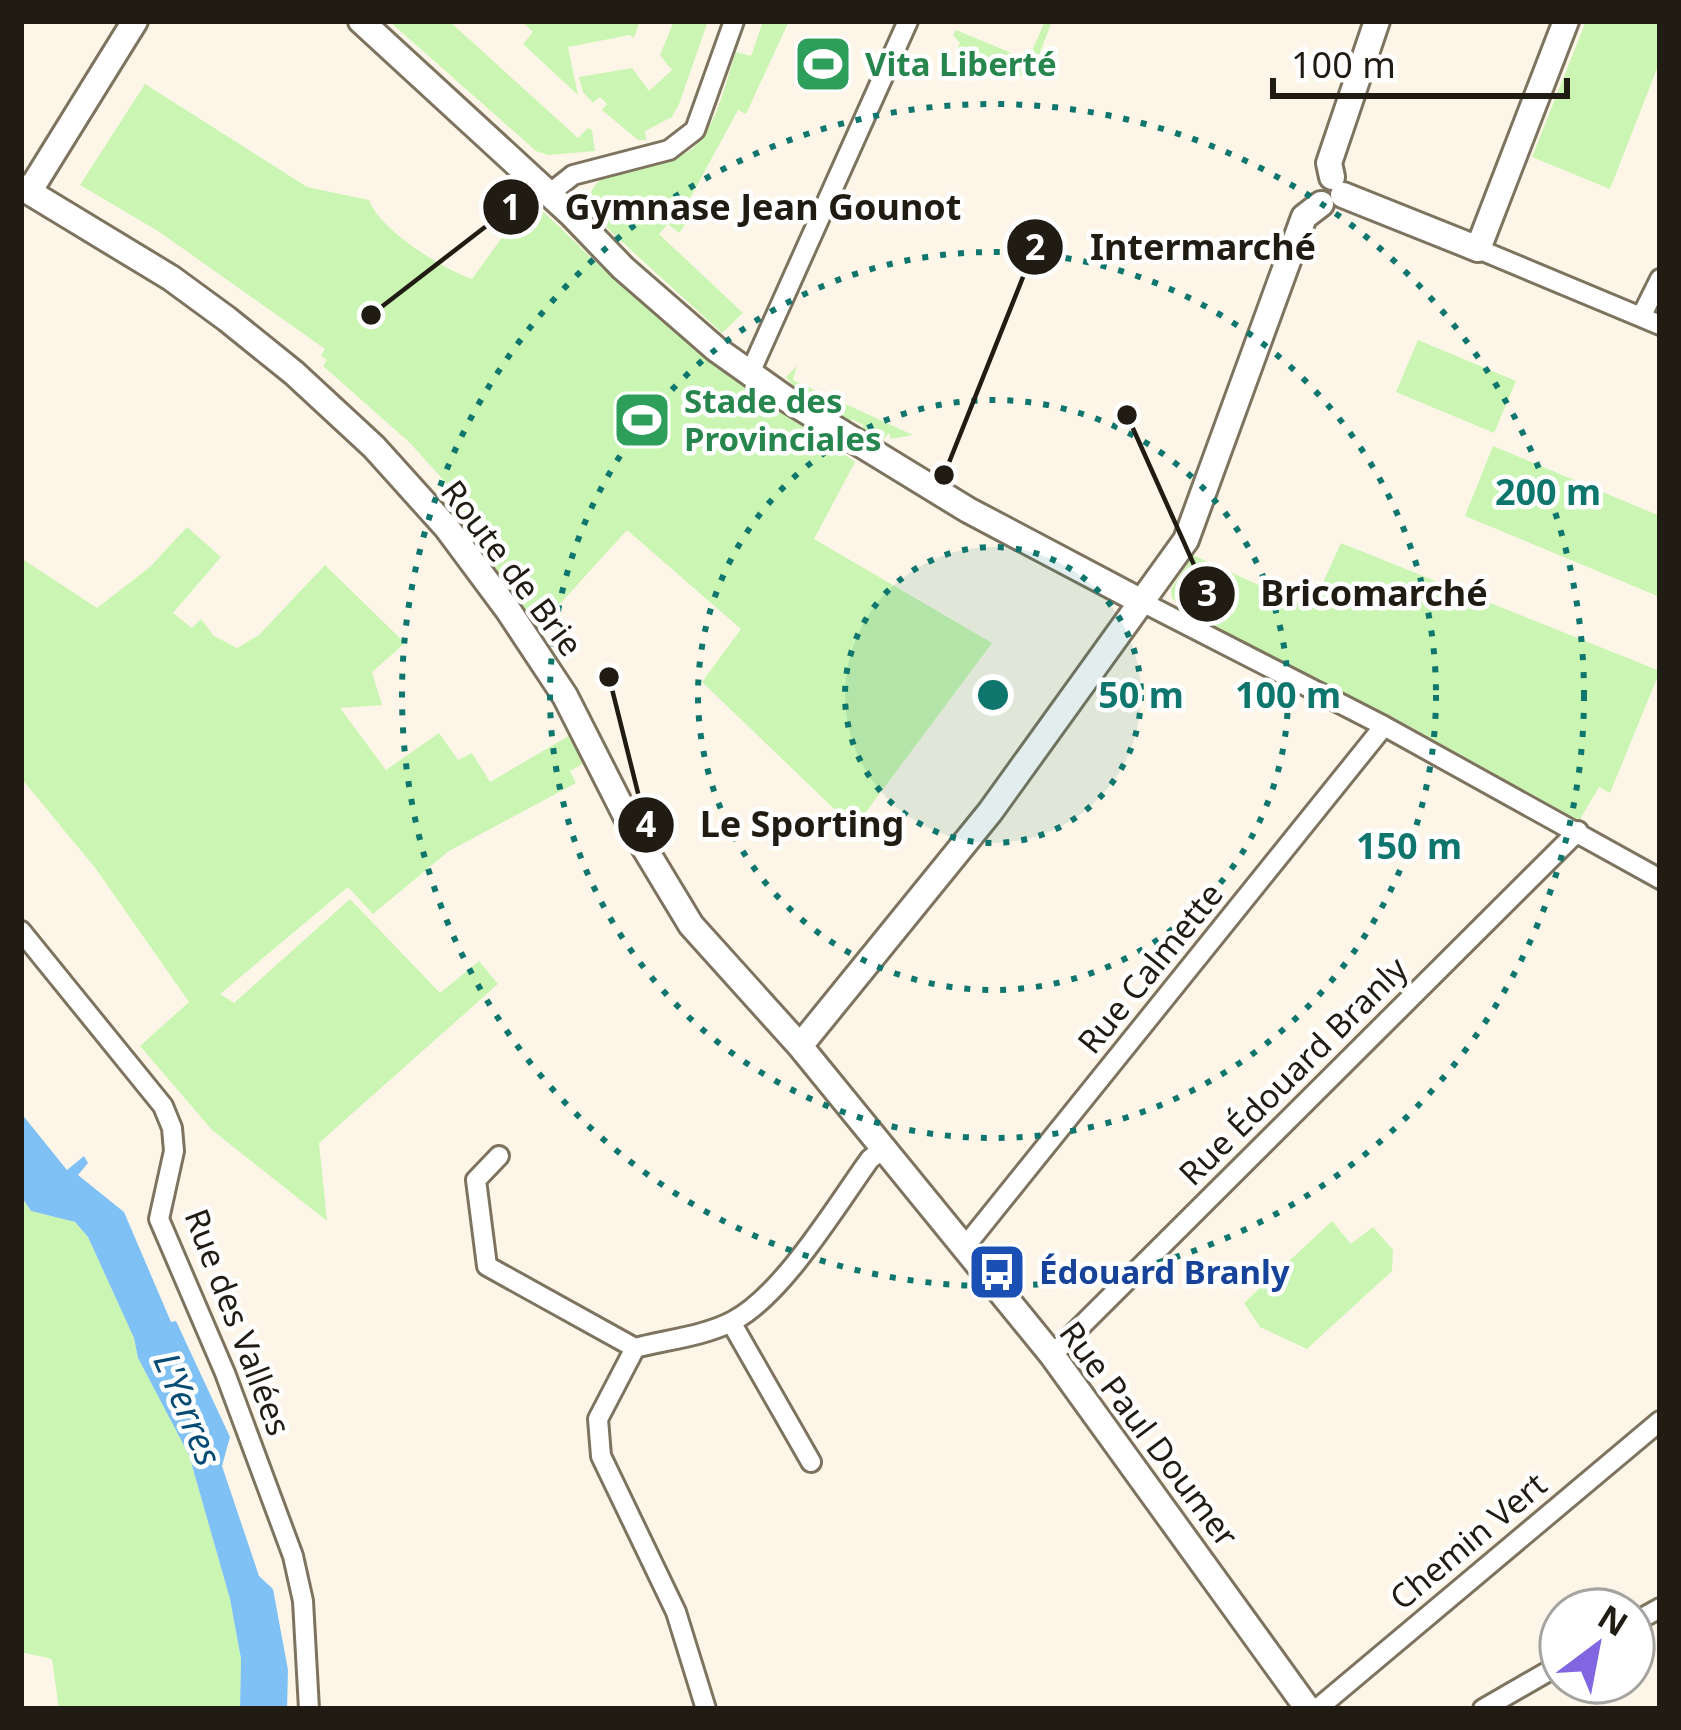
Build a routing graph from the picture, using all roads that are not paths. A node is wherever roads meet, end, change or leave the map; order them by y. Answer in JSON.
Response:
{"nodes":[{"id":1,"x":135,"y":21,"type":"edge"},
{"id":2,"x":361,"y":21,"type":"edge"},
{"id":3,"x":734,"y":21,"type":"edge"},
{"id":4,"x":908,"y":21,"type":"edge"},
{"id":5,"x":1378,"y":21,"type":"edge"},
{"id":6,"x":1566,"y":21,"type":"edge"},
{"id":7,"x":25,"y":189,"type":"edge"},
{"id":8,"x":1332,"y":192,"type":"junction"},
{"id":9,"x":549,"y":194,"type":"junction"},
{"id":10,"x":1478,"y":249,"type":"junction"},
{"id":11,"x":1660,"y":279,"type":"edge"},
{"id":12,"x":1651,"y":321,"type":"edge"},
{"id":13,"x":750,"y":373,"type":"junction"},
{"id":14,"x":1144,"y":603,"type":"junction"},
{"id":15,"x":1384,"y":726,"type":"junction"},
{"id":16,"x":1578,"y":831,"type":"junction"},
{"id":17,"x":1660,"y":879,"type":"edge"},
{"id":18,"x":21,"y":931,"type":"edge"},
{"id":19,"x":800,"y":1046,"type":"junction"},
{"id":20,"x":882,"y":1150,"type":"junction"},
{"id":21,"x":500,"y":1156,"type":"dead end"},
{"id":22,"x":963,"y":1249,"type":"junction"},
{"id":23,"x":731,"y":1322,"type":"junction"},
{"id":24,"x":634,"y":1348,"type":"junction"},
{"id":25,"x":1052,"y":1355,"type":"junction"},
{"id":26,"x":1660,"y":1421,"type":"edge"},
{"id":27,"x":811,"y":1462,"type":"dead end"},
{"id":28,"x":1537,"y":1678,"type":"edge"},
{"id":29,"x":309,"y":1709,"type":"edge"},
{"id":30,"x":706,"y":1709,"type":"edge"},
{"id":31,"x":1313,"y":1709,"type":"edge"},
{"id":32,"x":1483,"y":1709,"type":"edge"}],
"edges":[{"from":1,"to":7,"type":"street"},
{"from":2,"to":9,"type":"street"},
{"from":3,"to":9,"type":"street"},
{"from":4,"to":13,"type":"street"},
{"from":5,"to":8,"type":"street"},
{"from":6,"to":10,"type":"street"},
{"from":7,"to":19,"type":"street","name":"Route de Brie"},
{"from":8,"to":10,"type":"street"},
{"from":8,"to":14,"type":"street"},
{"from":9,"to":13,"type":"street"},
{"from":10,"to":12,"type":"street"},
{"from":11,"to":12,"type":"street"},
{"from":13,"to":14,"type":"street"},
{"from":14,"to":15,"type":"street"},
{"from":14,"to":19,"type":"street"},
{"from":15,"to":16,"type":"street"},
{"from":15,"to":22,"type":"street","name":"Rue Calmette"},
{"from":16,"to":17,"type":"street"},
{"from":16,"to":25,"type":"street","name":"Rue Édouard Branly"},
{"from":18,"to":29,"type":"street","name":"Rue des Vallées"},
{"from":19,"to":20,"type":"street","name":"Route de Brie"},
{"from":20,"to":22,"type":"street","name":"Rue Paul Doumer"},
{"from":20,"to":23,"type":"street"},
{"from":21,"to":24,"type":"street"},
{"from":22,"to":25,"type":"street","name":"Rue Paul Doumer"},
{"from":23,"to":24,"type":"street"},
{"from":23,"to":27,"type":"street"},
{"from":24,"to":30,"type":"street"},
{"from":25,"to":31,"type":"street","name":"Rue Paul Doumer"},
{"from":26,"to":31,"type":"street","name":"Chemin Vert"},
{"from":28,"to":32,"type":"street"}]}
